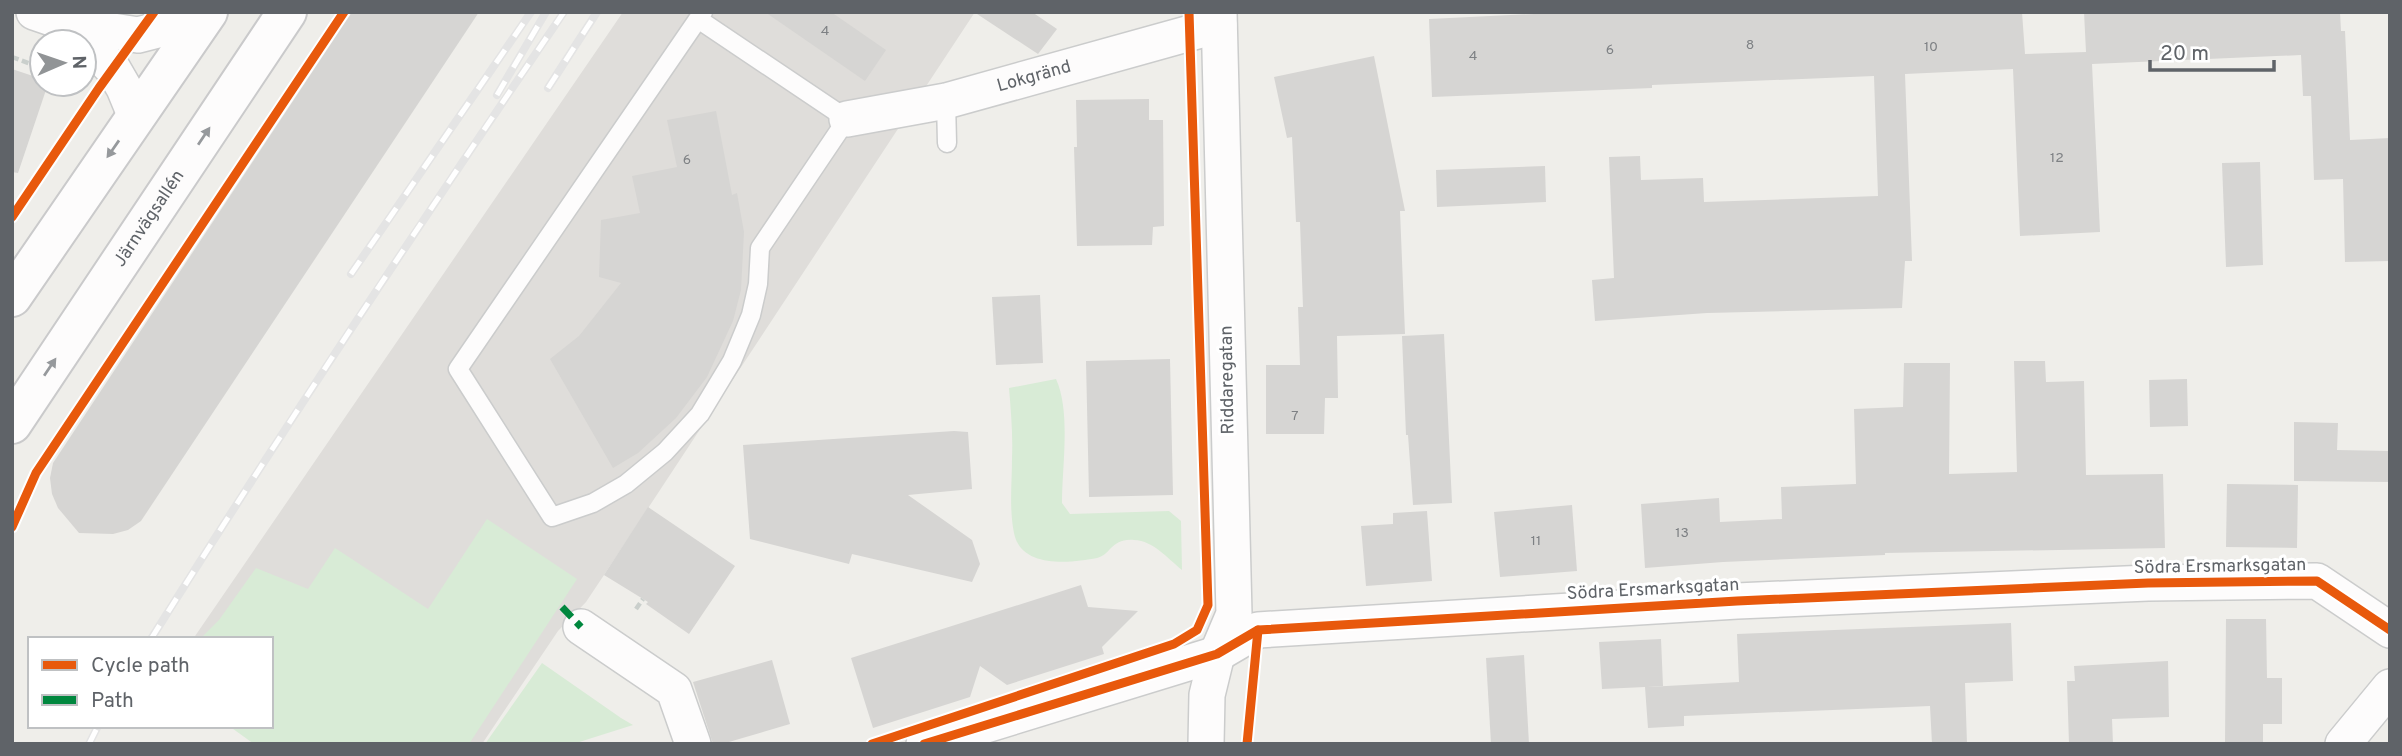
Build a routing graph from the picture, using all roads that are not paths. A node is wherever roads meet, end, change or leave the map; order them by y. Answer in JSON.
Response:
{"nodes":[{"id":1,"x":34,"y":12,"type":"edge"},
{"id":2,"x":286,"y":12,"type":"edge"},
{"id":3,"x":206,"y":15,"type":"edge"},
{"id":4,"x":701,"y":16,"type":"edge"},
{"id":5,"x":1219,"y":19,"type":"edge"},
{"id":6,"x":69,"y":24,"type":"junction"},
{"id":7,"x":946,"y":102,"type":"junction"},
{"id":8,"x":136,"y":117,"type":"junction"},
{"id":9,"x":847,"y":119,"type":"junction"},
{"id":10,"x":947,"y":143,"type":"dead end"},
{"id":11,"x":12,"y":297,"type":"edge"},
{"id":12,"x":12,"y":424,"type":"edge"},
{"id":13,"x":581,"y":627,"type":"dead end"},
{"id":14,"x":2390,"y":630,"type":"edge"},
{"id":15,"x":1217,"y":654,"type":"junction"},
{"id":16,"x":2390,"y":687,"type":"edge"},
{"id":17,"x":693,"y":744,"type":"edge"},
{"id":18,"x":924,"y":744,"type":"edge"},
{"id":19,"x":1206,"y":744,"type":"edge"},
{"id":20,"x":2343,"y":744,"type":"edge"}],
"edges":[{"from":1,"to":6,"type":"street"},
{"from":12,"to":2,"type":"main road","name":"Järnvägsallén","one_way":true},
{"from":3,"to":6,"type":"street"},
{"from":3,"to":8,"type":"main road"},
{"from":4,"to":9,"type":"lane"},
{"from":4,"to":9,"type":"lane"},
{"from":5,"to":7,"type":"street","name":"Lokgränd"},
{"from":5,"to":15,"type":"street","name":"Riddaregatan"},
{"from":6,"to":8,"type":"street"},
{"from":7,"to":9,"type":"street","name":"Lokgränd"},
{"from":7,"to":10,"type":"lane"},
{"from":8,"to":11,"type":"main road","one_way":true},
{"from":13,"to":17,"type":"street"},
{"from":14,"to":15,"type":"street","name":"Södra Ersmarksgatan"},
{"from":15,"to":18,"type":"street","name":"Södra Ersmarksgatan"},
{"from":15,"to":19,"type":"street","name":"Riddaregatan"},
{"from":16,"to":20,"type":"street"}]}
